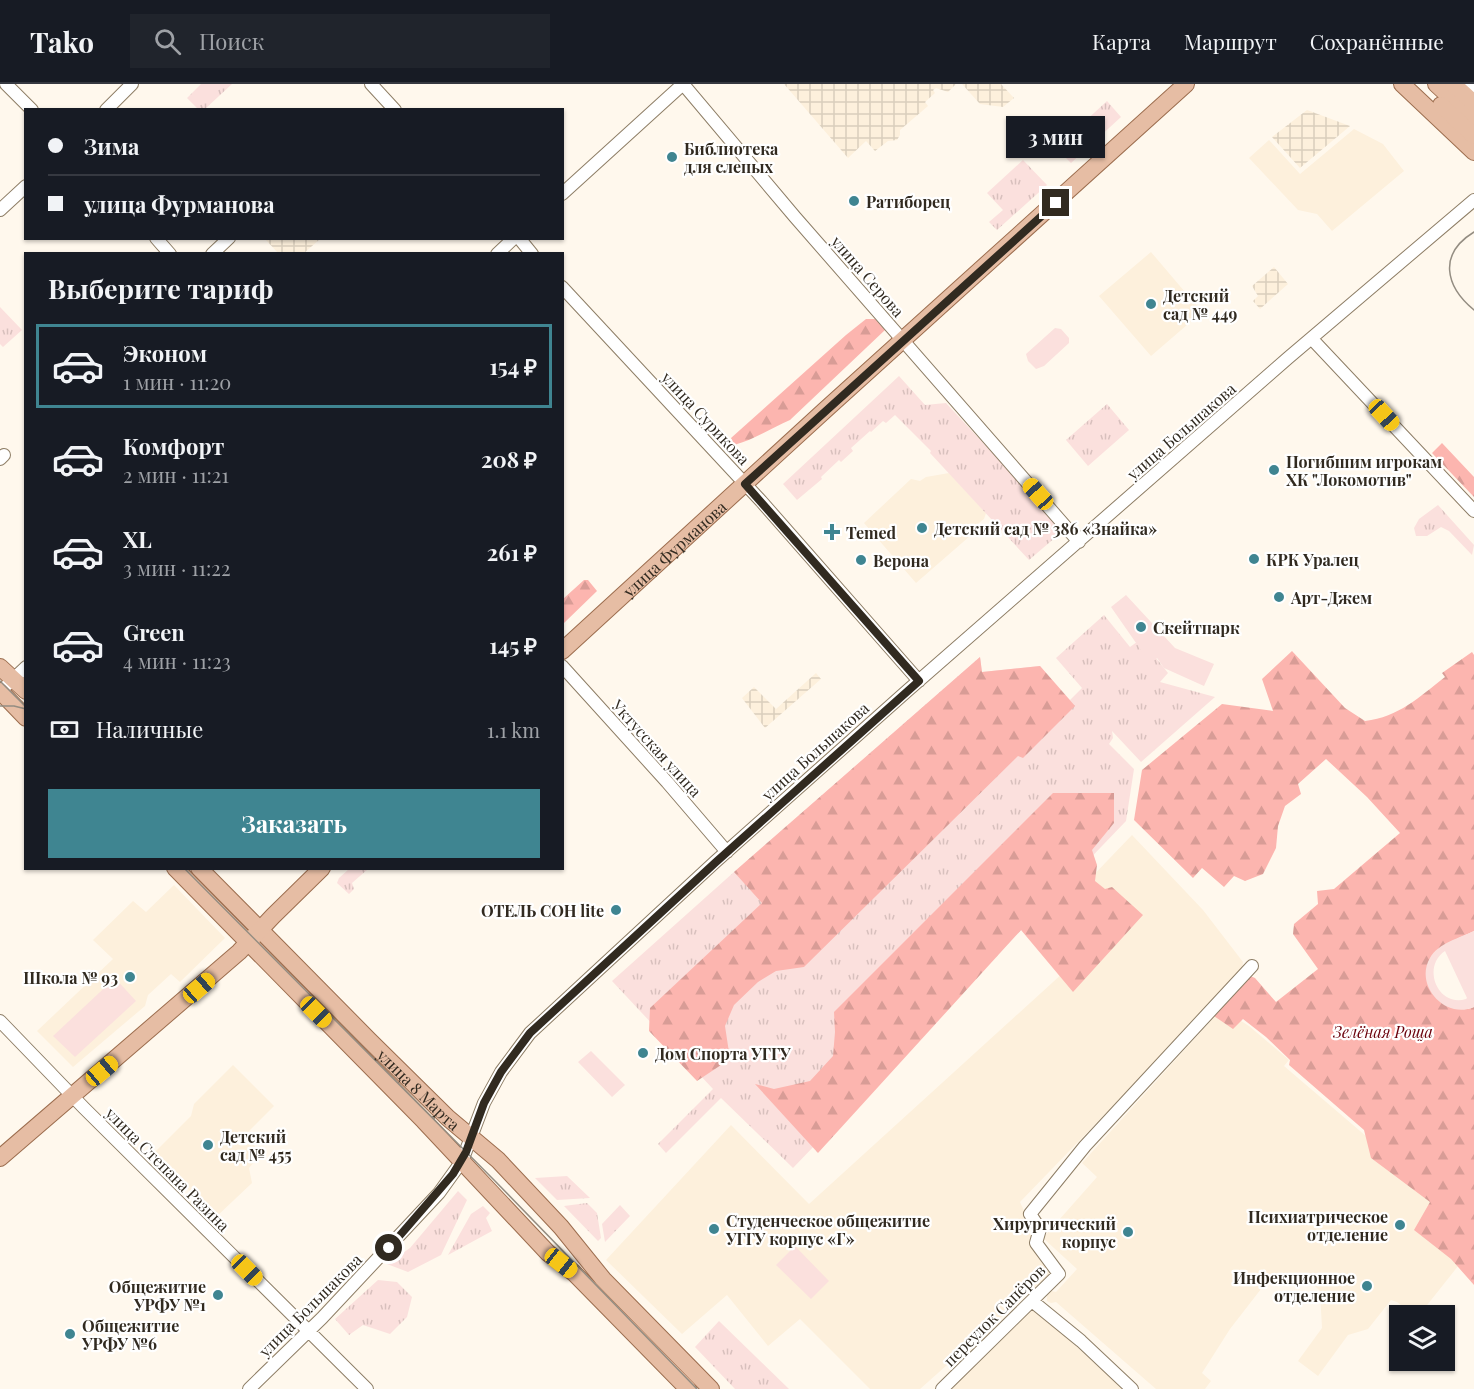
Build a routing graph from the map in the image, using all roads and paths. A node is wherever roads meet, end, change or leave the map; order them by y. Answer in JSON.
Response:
{"nodes":[{"id":1,"x":6,"y":84,"type":"edge"},
{"id":2,"x":132,"y":84,"type":"edge"},
{"id":3,"x":371,"y":84,"type":"edge"},
{"id":4,"x":683,"y":84,"type":"edge"},
{"id":5,"x":1402,"y":84,"type":"edge"},
{"id":6,"x":1418,"y":84,"type":"edge"},
{"id":7,"x":1436,"y":84,"type":"edge"},
{"id":8,"x":1453,"y":84,"type":"edge"},
{"id":9,"x":1471,"y":84,"type":"edge"},
{"id":10,"x":1182,"y":85,"type":"edge"},
{"id":11,"x":1474,"y":102,"type":"edge"},
{"id":12,"x":30,"y":108,"type":"edge"},
{"id":13,"x":108,"y":108,"type":"edge"},
{"id":14,"x":393,"y":108,"type":"edge"},
{"id":15,"x":1474,"y":119,"type":"edge"},
{"id":16,"x":1474,"y":136,"type":"edge"},
{"id":17,"x":1474,"y":152,"type":"edge"},
{"id":18,"x":24,"y":188,"type":"edge"},
{"id":19,"x":564,"y":192,"type":"edge"},
{"id":20,"x":1474,"y":200,"type":"edge"},
{"id":21,"x":0,"y":210,"type":"edge"},
{"id":22,"x":158,"y":240,"type":"edge"},
{"id":23,"x":227,"y":240,"type":"edge"},
{"id":24,"x":512,"y":240,"type":"edge"},
{"id":25,"x":521,"y":240,"type":"edge"},
{"id":26,"x":168,"y":252,"type":"edge"},
{"id":27,"x":214,"y":252,"type":"edge"},
{"id":28,"x":499,"y":252,"type":"edge"},
{"id":29,"x":530,"y":252,"type":"edge"},
{"id":30,"x":564,"y":289,"type":"edge"},
{"id":31,"x":1312,"y":339,"type":"junction"},
{"id":32,"x":903,"y":341,"type":"junction"},
{"id":33,"x":745,"y":484,"type":"junction"},
{"id":34,"x":1474,"y":511,"type":"edge"},
{"id":35,"x":1079,"y":542,"type":"junction"},
{"id":36,"x":564,"y":649,"type":"edge"},
{"id":37,"x":0,"y":667,"type":"edge"},
{"id":38,"x":564,"y":668,"type":"edge"},
{"id":39,"x":24,"y":669,"type":"edge"},
{"id":40,"x":13,"y":679,"type":"junction"},
{"id":41,"x":919,"y":681,"type":"junction"},
{"id":42,"x":24,"y":689,"type":"edge"},
{"id":43,"x":0,"y":691,"type":"edge"},
{"id":44,"x":24,"y":716,"type":"edge"},
{"id":45,"x":727,"y":852,"type":"junction"},
{"id":46,"x":178,"y":870,"type":"edge"},
{"id":47,"x":201,"y":870,"type":"edge"},
{"id":48,"x":320,"y":870,"type":"edge"},
{"id":49,"x":259,"y":930,"type":"junction"},
{"id":50,"x":248,"y":943,"type":"junction"},
{"id":51,"x":1252,"y":966,"type":"dead end"},
{"id":52,"x":0,"y":1021,"type":"edge"},
{"id":53,"x":73,"y":1096,"type":"junction"},
{"id":54,"x":472,"y":1138,"type":"junction"},
{"id":55,"x":0,"y":1158,"type":"edge"},
{"id":56,"x":462,"y":1161,"type":"junction"},
{"id":57,"x":1032,"y":1300,"type":"junction"},
{"id":58,"x":308,"y":1332,"type":"junction"},
{"id":59,"x":249,"y":1389,"type":"edge"},
{"id":60,"x":366,"y":1389,"type":"edge"},
{"id":61,"x":688,"y":1389,"type":"edge"},
{"id":62,"x":711,"y":1389,"type":"edge"},
{"id":63,"x":942,"y":1389,"type":"edge"},
{"id":64,"x":1132,"y":1389,"type":"edge"}],
"edges":[{"from":1,"to":12,"type":"street"},
{"from":2,"to":13,"type":"street"},
{"from":3,"to":14,"type":"street"},
{"from":4,"to":19,"type":"street"},
{"from":4,"to":32,"type":"street","name":"улица Серова"},
{"from":5,"to":17,"type":"main road"},
{"from":6,"to":16,"type":"main road"},
{"from":7,"to":15,"type":"main road"},
{"from":8,"to":11,"type":"main road"},
{"from":9,"to":11,"type":"street"},
{"from":10,"to":32,"type":"main road","name":"улица Фурманова"},
{"from":18,"to":21,"type":"street"},
{"from":20,"to":31,"type":"street","name":"улица Большакова"},
{"from":22,"to":26,"type":"street"},
{"from":23,"to":27,"type":"street"},
{"from":24,"to":28,"type":"street"},
{"from":25,"to":29,"type":"street"},
{"from":30,"to":33,"type":"street","name":"улица Сурикова"},
{"from":31,"to":34,"type":"street"},
{"from":31,"to":35,"type":"street","name":"улица Большакова"},
{"from":32,"to":33,"type":"main road","name":"улица Фурманова"},
{"from":32,"to":35,"type":"street","name":"улица Серова"},
{"from":33,"to":36,"type":"main road","name":"улица Фурманова"},
{"from":33,"to":41,"type":"street","name":"улица Сурикова"},
{"from":35,"to":41,"type":"street","name":"улица Большакова"},
{"from":37,"to":40,"type":"main road"},
{"from":38,"to":45,"type":"street","name":"Уктусская улица"},
{"from":39,"to":40,"type":"street"},
{"from":40,"to":42,"type":"main road"},
{"from":40,"to":43,"type":"street"},
{"from":41,"to":45,"type":"street","name":"улица Большакова"},
{"from":43,"to":44,"type":"main road"},
{"from":45,"to":54,"type":"street","name":"улица Большакова"},
{"from":46,"to":50,"type":"main road","name":"улица 8 Марта"},
{"from":47,"to":49,"type":"main road","name":"улица 8 Марта"},
{"from":48,"to":49,"type":"main road"},
{"from":49,"to":50,"type":"main road"},
{"from":49,"to":54,"type":"main road","name":"улица 8 Марта"},
{"from":50,"to":53,"type":"main road"},
{"from":50,"to":56,"type":"main road","name":"улица 8 Марта"},
{"from":51,"to":57,"type":"street","name":"переулок Сапёров"},
{"from":52,"to":53,"type":"street","name":"улица Степана Разина"},
{"from":53,"to":55,"type":"main road"},
{"from":53,"to":58,"type":"street","name":"улица Степана Разина"},
{"from":54,"to":56,"type":"street","name":"улица Большакова"},
{"from":54,"to":62,"type":"main road","name":"улица 8 Марта"},
{"from":56,"to":58,"type":"street","name":"улица Большакова"},
{"from":56,"to":61,"type":"main road","name":"улица 8 Марта"},
{"from":57,"to":63,"type":"street","name":"переулок Сапёров"},
{"from":57,"to":64,"type":"street"},
{"from":58,"to":59,"type":"street","name":"улица Большакова"},
{"from":58,"to":60,"type":"street","name":"улица Степана Разина"}]}
